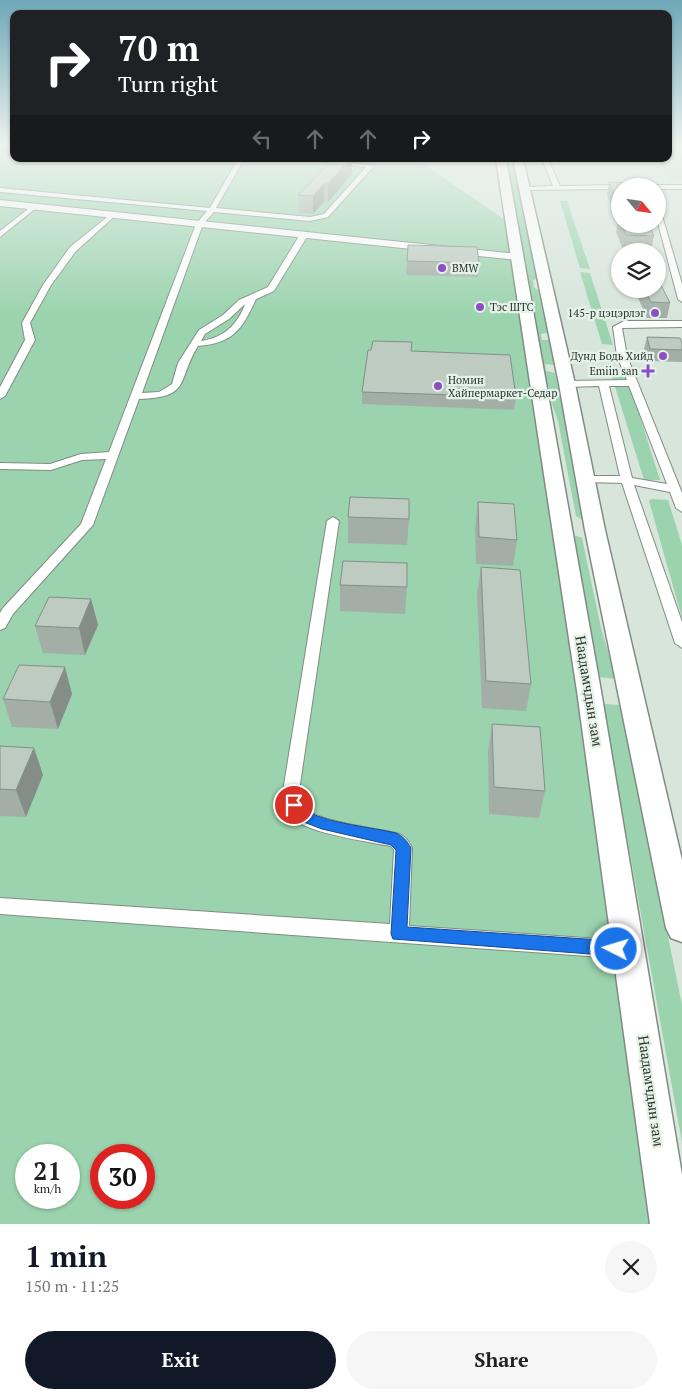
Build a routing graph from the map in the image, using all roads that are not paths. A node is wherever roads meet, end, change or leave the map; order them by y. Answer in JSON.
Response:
{"nodes":[{"id":1,"x":12,"y":203,"type":"edge"},
{"id":2,"x":20,"y":203,"type":"edge"},
{"id":3,"x":132,"y":203,"type":"edge"},
{"id":4,"x":216,"y":203,"type":"edge"},
{"id":5,"x":338,"y":203,"type":"edge"},
{"id":6,"x":508,"y":203,"type":"edge"},
{"id":7,"x":527,"y":203,"type":"edge"},
{"id":8,"x":34,"y":207,"type":"junction"},
{"id":9,"x":211,"y":211,"type":"junction"},
{"id":10,"x":112,"y":215,"type":"junction"},
{"id":11,"x":202,"y":222,"type":"junction"},
{"id":12,"x":664,"y":233,"type":"edge"},
{"id":13,"x":0,"y":235,"type":"edge"},
{"id":14,"x":304,"y":235,"type":"junction"},
{"id":15,"x":517,"y":255,"type":"junction"},
{"id":16,"x":522,"y":284,"type":"junction"},
{"id":17,"x":544,"y":284,"type":"junction"},
{"id":18,"x":253,"y":296,"type":"junction"},
{"id":19,"x":682,"y":299,"type":"edge"},
{"id":20,"x":682,"y":324,"type":"edge"},
{"id":21,"x":530,"y":335,"type":"junction"},
{"id":22,"x":556,"y":335,"type":"junction"},
{"id":23,"x":194,"y":344,"type":"junction"},
{"id":24,"x":535,"y":370,"type":"junction"},
{"id":25,"x":565,"y":377,"type":"junction"},
{"id":26,"x":604,"y":384,"type":"junction"},
{"id":27,"x":632,"y":384,"type":"junction"},
{"id":28,"x":0,"y":396,"type":"edge"},
{"id":29,"x":134,"y":396,"type":"junction"},
{"id":30,"x":112,"y":455,"type":"junction"},
{"id":31,"x":0,"y":466,"type":"edge"},
{"id":32,"x":586,"y":479,"type":"junction"},
{"id":33,"x":627,"y":480,"type":"junction"},
{"id":34,"x":673,"y":489,"type":"junction"},
{"id":35,"x":682,"y":508,"type":"edge"},
{"id":36,"x":333,"y":521,"type":"dead end"},
{"id":37,"x":563,"y":529,"type":"junction"},
{"id":38,"x":595,"y":530,"type":"junction"},
{"id":39,"x":4,"y":611,"type":"edge"},
{"id":40,"x":0,"y":626,"type":"edge"},
{"id":41,"x":682,"y":642,"type":"edge"},
{"id":42,"x":0,"y":906,"type":"edge"},
{"id":43,"x":682,"y":928,"type":"edge"},
{"id":44,"x":398,"y":934,"type":"junction"},
{"id":45,"x":630,"y":950,"type":"junction"},
{"id":46,"x":670,"y":1224,"type":"edge"}],
"edges":[{"from":1,"to":8,"type":"main road"},
{"from":2,"to":11,"type":"main road"},
{"from":3,"to":9,"type":"street"},
{"from":4,"to":9,"type":"street"},
{"from":5,"to":9,"type":"street"},
{"from":6,"to":15,"type":"highway","name":"Наадамчдын зам"},
{"from":7,"to":17,"type":"highway"},
{"from":8,"to":10,"type":"main road"},
{"from":8,"to":13,"type":"street"},
{"from":9,"to":11,"type":"street"},
{"from":10,"to":11,"type":"main road"},
{"from":10,"to":28,"type":"street"},
{"from":11,"to":14,"type":"main road"},
{"from":11,"to":15,"type":"main road"},
{"from":11,"to":29,"type":"street"},
{"from":12,"to":19,"type":"street"},
{"from":14,"to":15,"type":"main road"},
{"from":14,"to":18,"type":"street"},
{"from":15,"to":16,"type":"highway","name":"Наадамчдын зам"},
{"from":16,"to":17,"type":"highway"},
{"from":16,"to":21,"type":"highway","name":"Наадамчдын зам"},
{"from":17,"to":22,"type":"highway"},
{"from":18,"to":23,"type":"street"},
{"from":18,"to":23,"type":"street"},
{"from":20,"to":27,"type":"street"},
{"from":21,"to":22,"type":"highway"},
{"from":21,"to":24,"type":"highway","name":"Наадамчдын зам"},
{"from":22,"to":25,"type":"highway"},
{"from":23,"to":29,"type":"street"},
{"from":24,"to":25,"type":"highway"},
{"from":24,"to":37,"type":"highway","name":"Наадамчдын зам"},
{"from":25,"to":26,"type":"street"},
{"from":25,"to":32,"type":"highway"},
{"from":26,"to":27,"type":"street"},
{"from":26,"to":33,"type":"street"},
{"from":27,"to":34,"type":"street"},
{"from":29,"to":30,"type":"street"},
{"from":30,"to":31,"type":"street"},
{"from":30,"to":39,"type":"street"},
{"from":32,"to":33,"type":"street"},
{"from":32,"to":38,"type":"highway"},
{"from":33,"to":34,"type":"street"},
{"from":33,"to":41,"type":"street"},
{"from":34,"to":35,"type":"street"},
{"from":36,"to":44,"type":"street"},
{"from":37,"to":38,"type":"highway"},
{"from":37,"to":45,"type":"highway","name":"Наадамчдын зам"},
{"from":38,"to":43,"type":"highway"},
{"from":39,"to":40,"type":"street"},
{"from":42,"to":44,"type":"street"},
{"from":44,"to":45,"type":"street"},
{"from":45,"to":46,"type":"highway","name":"Наадамчдын зам"}]}
